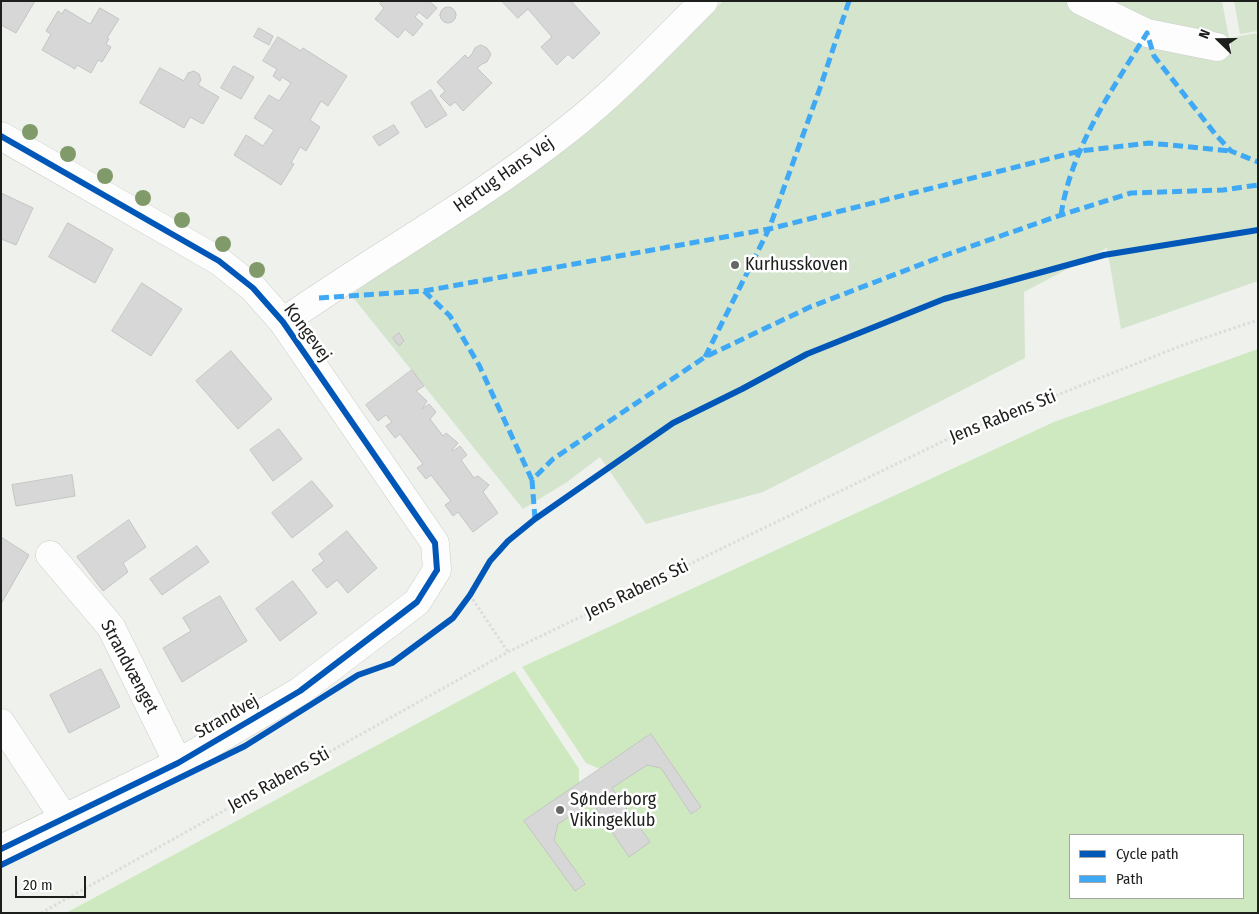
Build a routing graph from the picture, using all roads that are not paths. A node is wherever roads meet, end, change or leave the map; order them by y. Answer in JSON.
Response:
{"nodes":[{"id":1,"x":704,"y":1,"type":"edge"},
{"id":2,"x":1081,"y":1,"type":"edge"},
{"id":3,"x":1217,"y":47,"type":"dead end"},
{"id":4,"x":1,"y":136,"type":"edge"},
{"id":5,"x":283,"y":322,"type":"junction"},
{"id":6,"x":50,"y":555,"type":"dead end"},
{"id":7,"x":437,"y":570,"type":"joint"},
{"id":8,"x":1,"y":723,"type":"edge"},
{"id":9,"x":178,"y":763,"type":"junction"},
{"id":10,"x":64,"y":818,"type":"junction"},
{"id":11,"x":1,"y":849,"type":"edge"}],
"edges":[{"from":1,"to":5,"type":"street","name":"Hertug Hans Vej"},
{"from":2,"to":3,"type":"street"},
{"from":4,"to":5,"type":"street","name":"Kongevej"},
{"from":5,"to":7,"type":"street","name":"Kongevej"},
{"from":6,"to":9,"type":"street","name":"Strandvænget"},
{"from":7,"to":9,"type":"street","name":"Strandvej"},
{"from":8,"to":10,"type":"street"},
{"from":9,"to":10,"type":"street","name":"Strandvej"},
{"from":10,"to":11,"type":"street","name":"Strandvej"}]}
